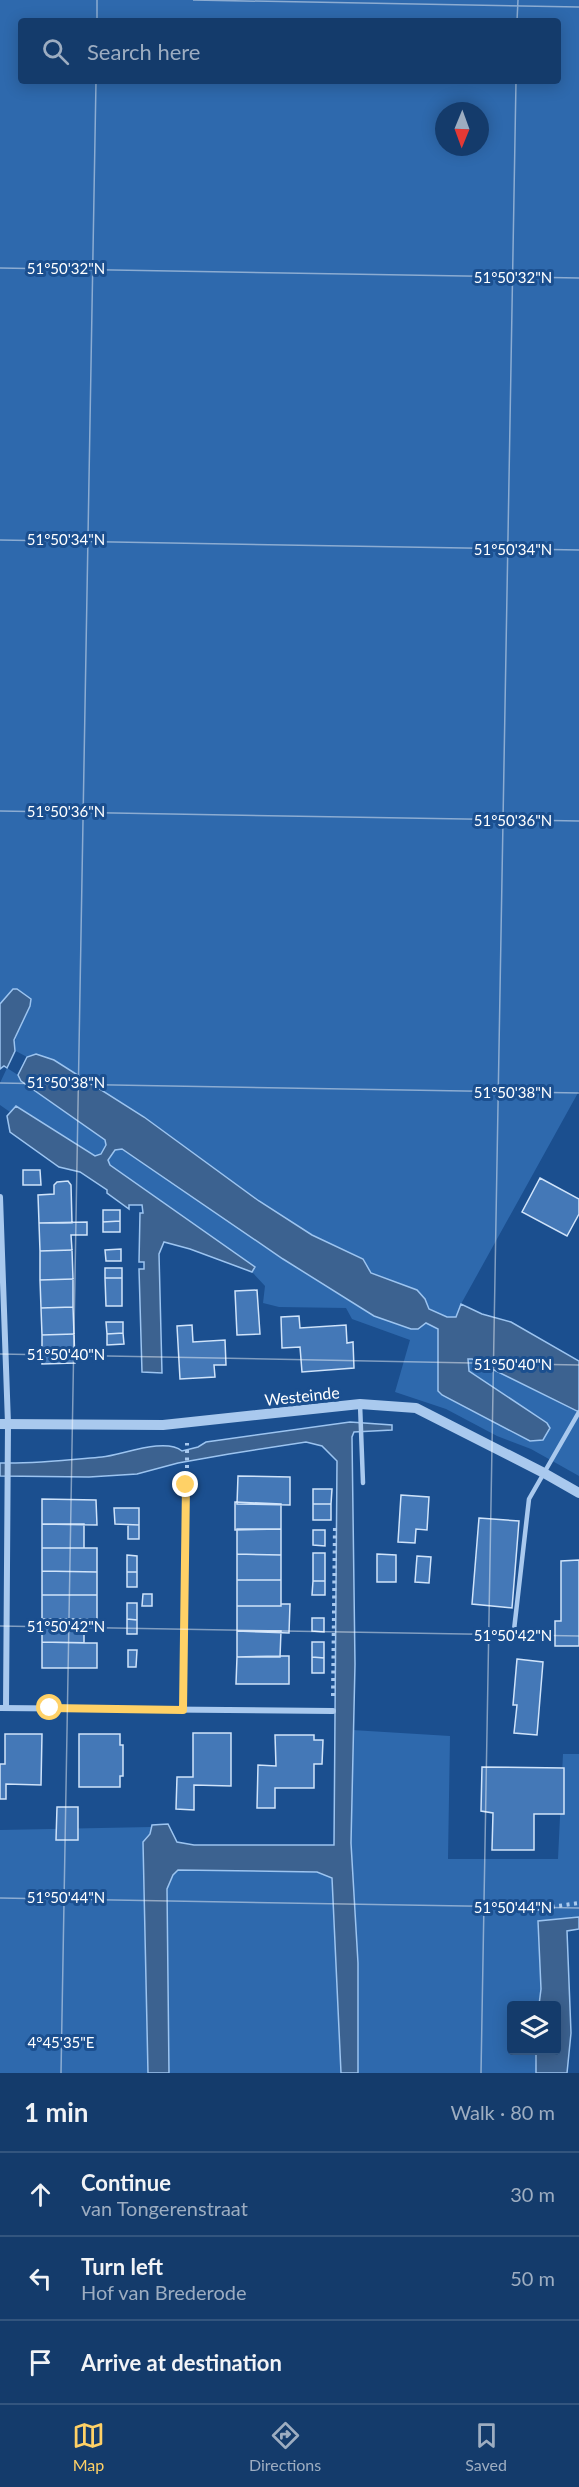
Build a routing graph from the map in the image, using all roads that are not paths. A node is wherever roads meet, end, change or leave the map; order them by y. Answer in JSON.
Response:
{"nodes":[{"id":1,"x":0,"y":1197,"type":"edge"},
{"id":2,"x":360,"y":1404,"type":"junction"},
{"id":3,"x":578,"y":1414,"type":"edge"},
{"id":4,"x":4,"y":1424,"type":"edge"},
{"id":5,"x":544,"y":1473,"type":"junction"},
{"id":6,"x":363,"y":1483,"type":"dead end"},
{"id":7,"x":186,"y":1485,"type":"dead end"},
{"id":8,"x":579,"y":1493,"type":"edge"},
{"id":9,"x":514,"y":1630,"type":"dead end"},
{"id":10,"x":3,"y":1708,"type":"edge"},
{"id":11,"x":183,"y":1710,"type":"junction"},
{"id":12,"x":333,"y":1711,"type":"road end"}],
"edges":[{"from":1,"to":4,"type":"street"},
{"from":2,"to":4,"type":"street","name":"Westeinde"},
{"from":2,"to":5,"type":"street","name":"Westeinde"},
{"from":2,"to":6,"type":"lane"},
{"from":3,"to":5,"type":"lane"},
{"from":4,"to":10,"type":"street"},
{"from":5,"to":8,"type":"street","name":"Westeinde"},
{"from":5,"to":9,"type":"lane"},
{"from":7,"to":11,"type":"street"},
{"from":10,"to":11,"type":"street"},
{"from":11,"to":12,"type":"street"}]}
